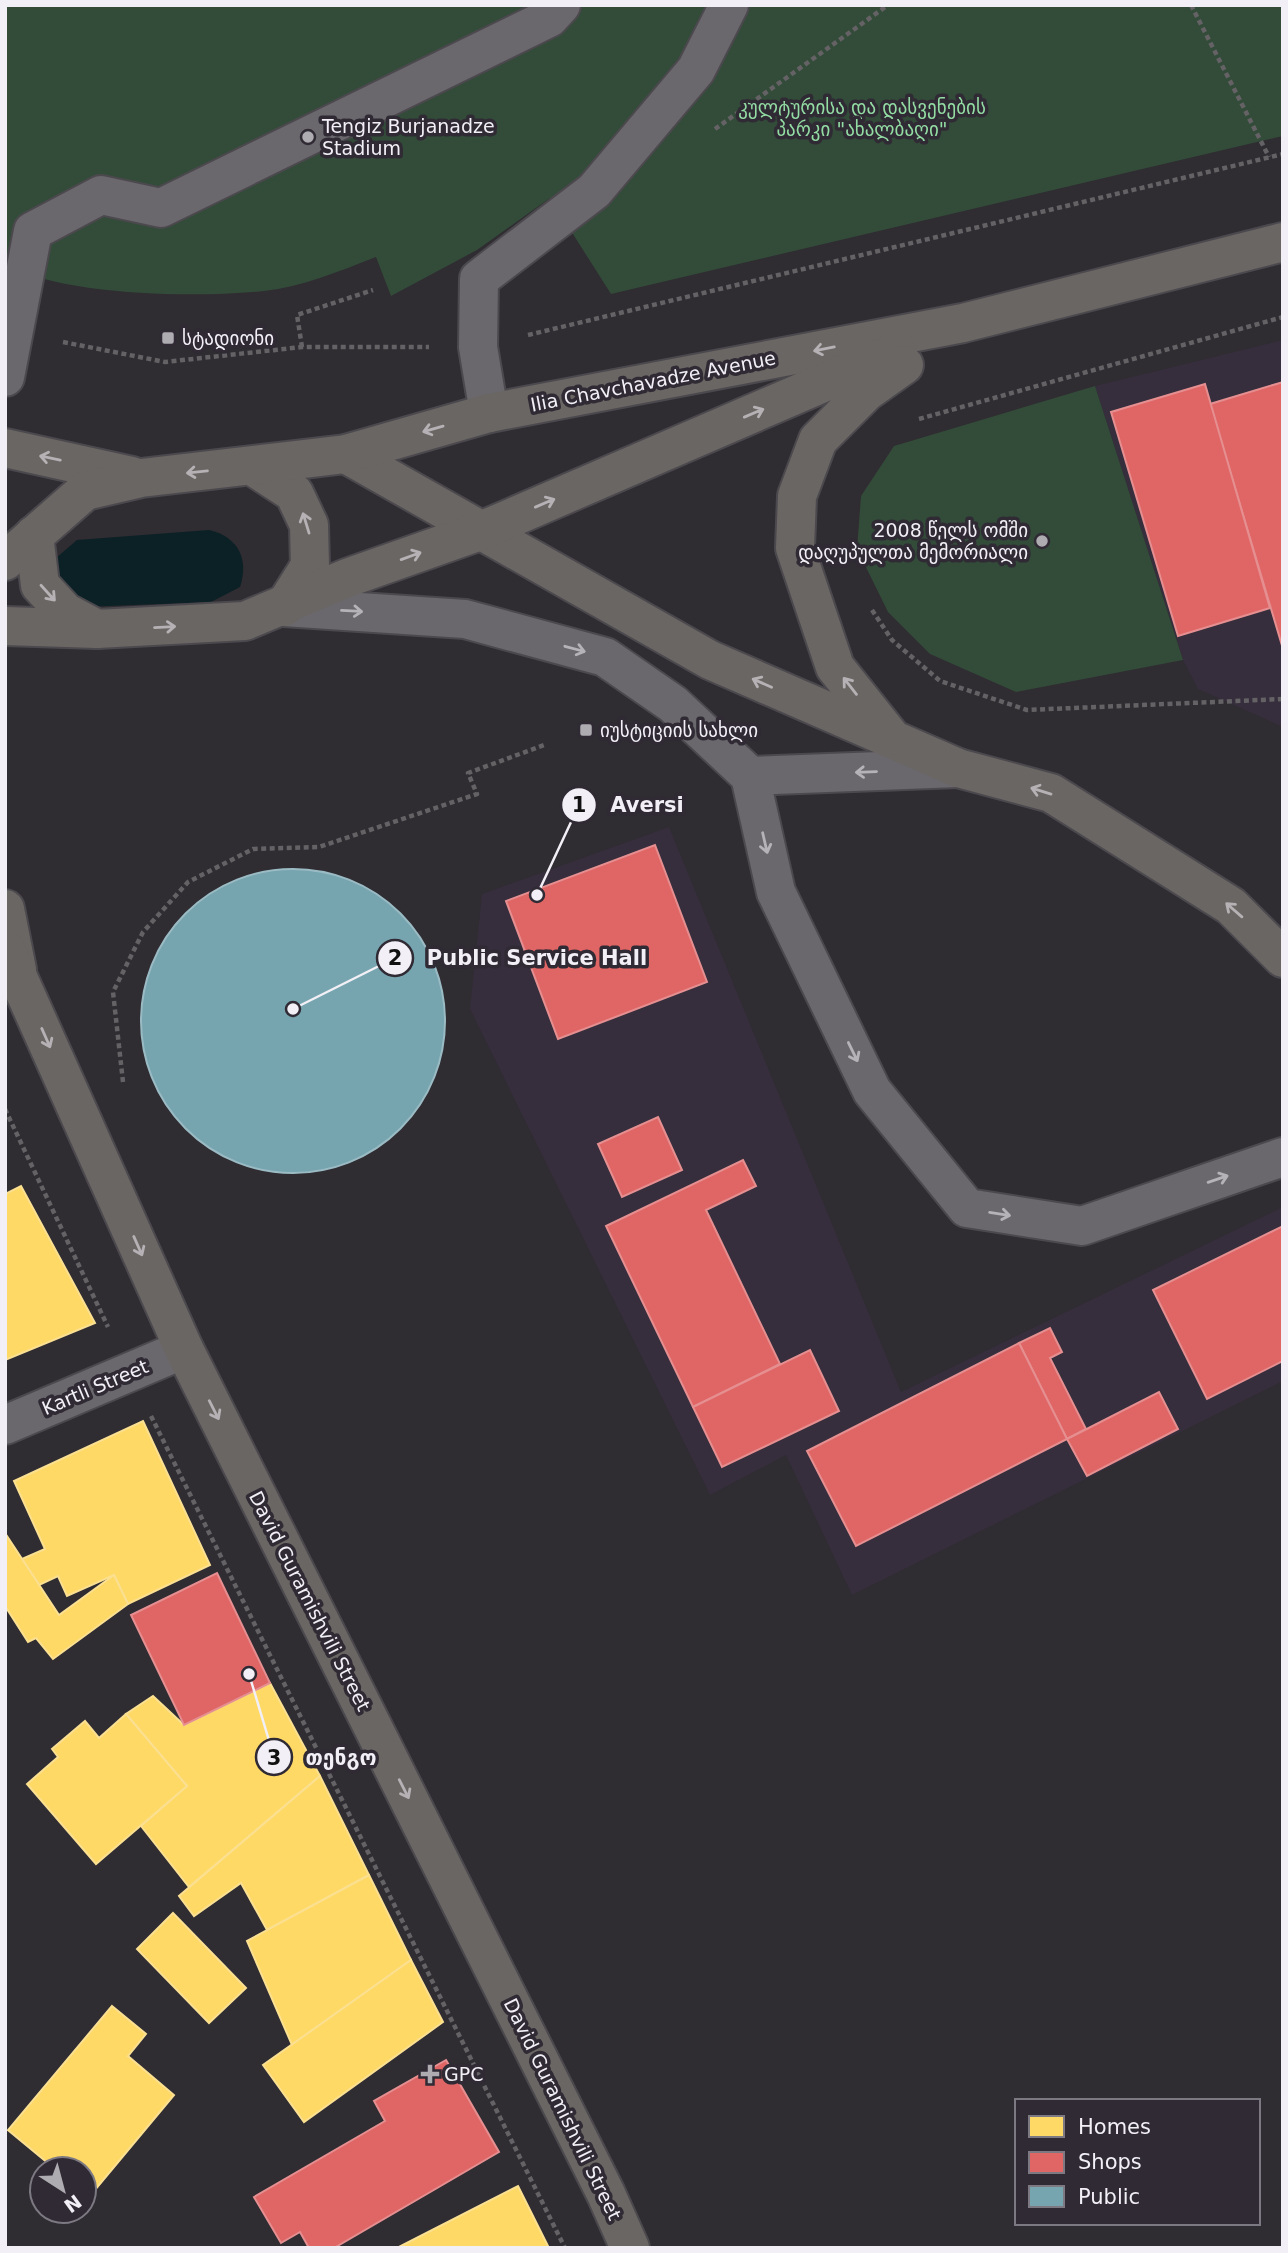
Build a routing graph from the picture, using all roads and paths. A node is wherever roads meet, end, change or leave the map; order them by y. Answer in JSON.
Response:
{"nodes":[{"id":1,"x":561,"y":5,"type":"edge"},
{"id":2,"x":729,"y":5,"type":"edge"},
{"id":3,"x":888,"y":5,"type":"edge"},
{"id":4,"x":1191,"y":5,"type":"edge"},
{"id":5,"x":713,"y":131,"type":"dead end"},
{"id":6,"x":1283,"y":154,"type":"edge"},
{"id":7,"x":1269,"y":157,"type":"junction"},
{"id":8,"x":1283,"y":242,"type":"edge"},
{"id":9,"x":373,"y":290,"type":"dead end"},
{"id":10,"x":1283,"y":317,"type":"edge"},
{"id":11,"x":963,"y":323,"type":"junction"},
{"id":12,"x":14,"y":333,"type":"junction"},
{"id":13,"x":302,"y":347,"type":"junction"},
{"id":14,"x":478,"y":347,"type":"junction"},
{"id":15,"x":5,"y":377,"type":"edge"},
{"id":16,"x":489,"y":413,"type":"junction"},
{"id":17,"x":911,"y":422,"type":"dead end"},
{"id":18,"x":5,"y":448,"type":"edge"},
{"id":19,"x":346,"y":454,"type":"junction"},
{"id":20,"x":254,"y":467,"type":"junction"},
{"id":21,"x":141,"y":478,"type":"junction"},
{"id":22,"x":482,"y":530,"type":"junction"},
{"id":23,"x":34,"y":535,"type":"junction"},
{"id":24,"x":5,"y":561,"type":"edge"},
{"id":25,"x":284,"y":607,"type":"junction"},
{"id":26,"x":871,"y":608,"type":"dead end"},
{"id":27,"x":5,"y":625,"type":"edge"},
{"id":28,"x":97,"y":629,"type":"junction"},
{"id":29,"x":1283,"y":699,"type":"edge"},
{"id":30,"x":892,"y":740,"type":"junction"},
{"id":31,"x":547,"y":744,"type":"dead end"},
{"id":32,"x":958,"y":768,"type":"junction"},
{"id":33,"x":750,"y":776,"type":"junction"},
{"id":34,"x":5,"y":909,"type":"edge"},
{"id":35,"x":1283,"y":958,"type":"edge"},
{"id":36,"x":11,"y":962,"type":"edge"},
{"id":37,"x":124,"y":1087,"type":"dead end"},
{"id":38,"x":5,"y":1109,"type":"edge"},
{"id":39,"x":1283,"y":1157,"type":"edge"},
{"id":40,"x":184,"y":1349,"type":"junction"},
{"id":41,"x":130,"y":1373,"type":"junction"},
{"id":42,"x":5,"y":1425,"type":"edge"},
{"id":43,"x":565,"y":2248,"type":"edge"},
{"id":44,"x":630,"y":2248,"type":"edge"}],
"edges":[{"from":1,"to":12,"type":"street"},
{"from":2,"to":14,"type":"street"},
{"from":3,"to":5,"type":"path"},
{"from":4,"to":7,"type":"path"},
{"from":6,"to":7,"type":"path"},
{"from":7,"to":14,"type":"path"},
{"from":8,"to":11,"type":"main road","name":"Ilia Chavchavadze Avenue"},
{"from":9,"to":13,"type":"path"},
{"from":10,"to":17,"type":"path"},
{"from":11,"to":16,"type":"main road","name":"Ilia Chavchavadze Avenue","one_way":true},
{"from":22,"to":11,"type":"main road","name":"Ilia Chavchavadze Avenue","one_way":true},
{"from":30,"to":11,"type":"main road","one_way":true},
{"from":12,"to":13,"type":"path"},
{"from":12,"to":15,"type":"street"},
{"from":13,"to":14,"type":"path"},
{"from":14,"to":16,"type":"street"},
{"from":16,"to":19,"type":"main road","name":"Ilia Chavchavadze Avenue","one_way":true},
{"from":21,"to":18,"type":"main road","one_way":true},
{"from":19,"to":20,"type":"main road","name":"Ilia Chavchavadze Avenue"},
{"from":19,"to":22,"type":"main road"},
{"from":20,"to":21,"type":"main road","name":"Ilia Chavchavadze Avenue","one_way":true},
{"from":25,"to":20,"type":"main road","one_way":true},
{"from":21,"to":23,"type":"main road","name":"Ilia Chavchavadze Avenue"},
{"from":25,"to":22,"type":"main road","name":"Ilia Chavchavadze Avenue","one_way":true},
{"from":30,"to":22,"type":"main road","one_way":true},
{"from":23,"to":24,"type":"main road","name":"Ilia Chavchavadze Avenue"},
{"from":23,"to":28,"type":"main road","one_way":true},
{"from":28,"to":25,"type":"main road","name":"Ilia Chavchavadze Avenue","one_way":true},
{"from":25,"to":33,"type":"street","one_way":true},
{"from":26,"to":29,"type":"path"},
{"from":27,"to":28,"type":"main road","name":"Ilia Chavchavadze Avenue"},
{"from":30,"to":32,"type":"main road"},
{"from":31,"to":37,"type":"path"},
{"from":32,"to":33,"type":"street","one_way":true},
{"from":35,"to":32,"type":"main road","one_way":true},
{"from":33,"to":39,"type":"street","one_way":true},
{"from":34,"to":36,"type":"main road"},
{"from":36,"to":40,"type":"main road","name":"David Guramishvili Street","one_way":true},
{"from":38,"to":41,"type":"path"},
{"from":40,"to":41,"type":"street","name":"Kartli Street"},
{"from":40,"to":44,"type":"main road","name":"David Guramishvili Street","one_way":true},
{"from":41,"to":42,"type":"street","name":"Kartli Street"},
{"from":41,"to":43,"type":"path"}]}
